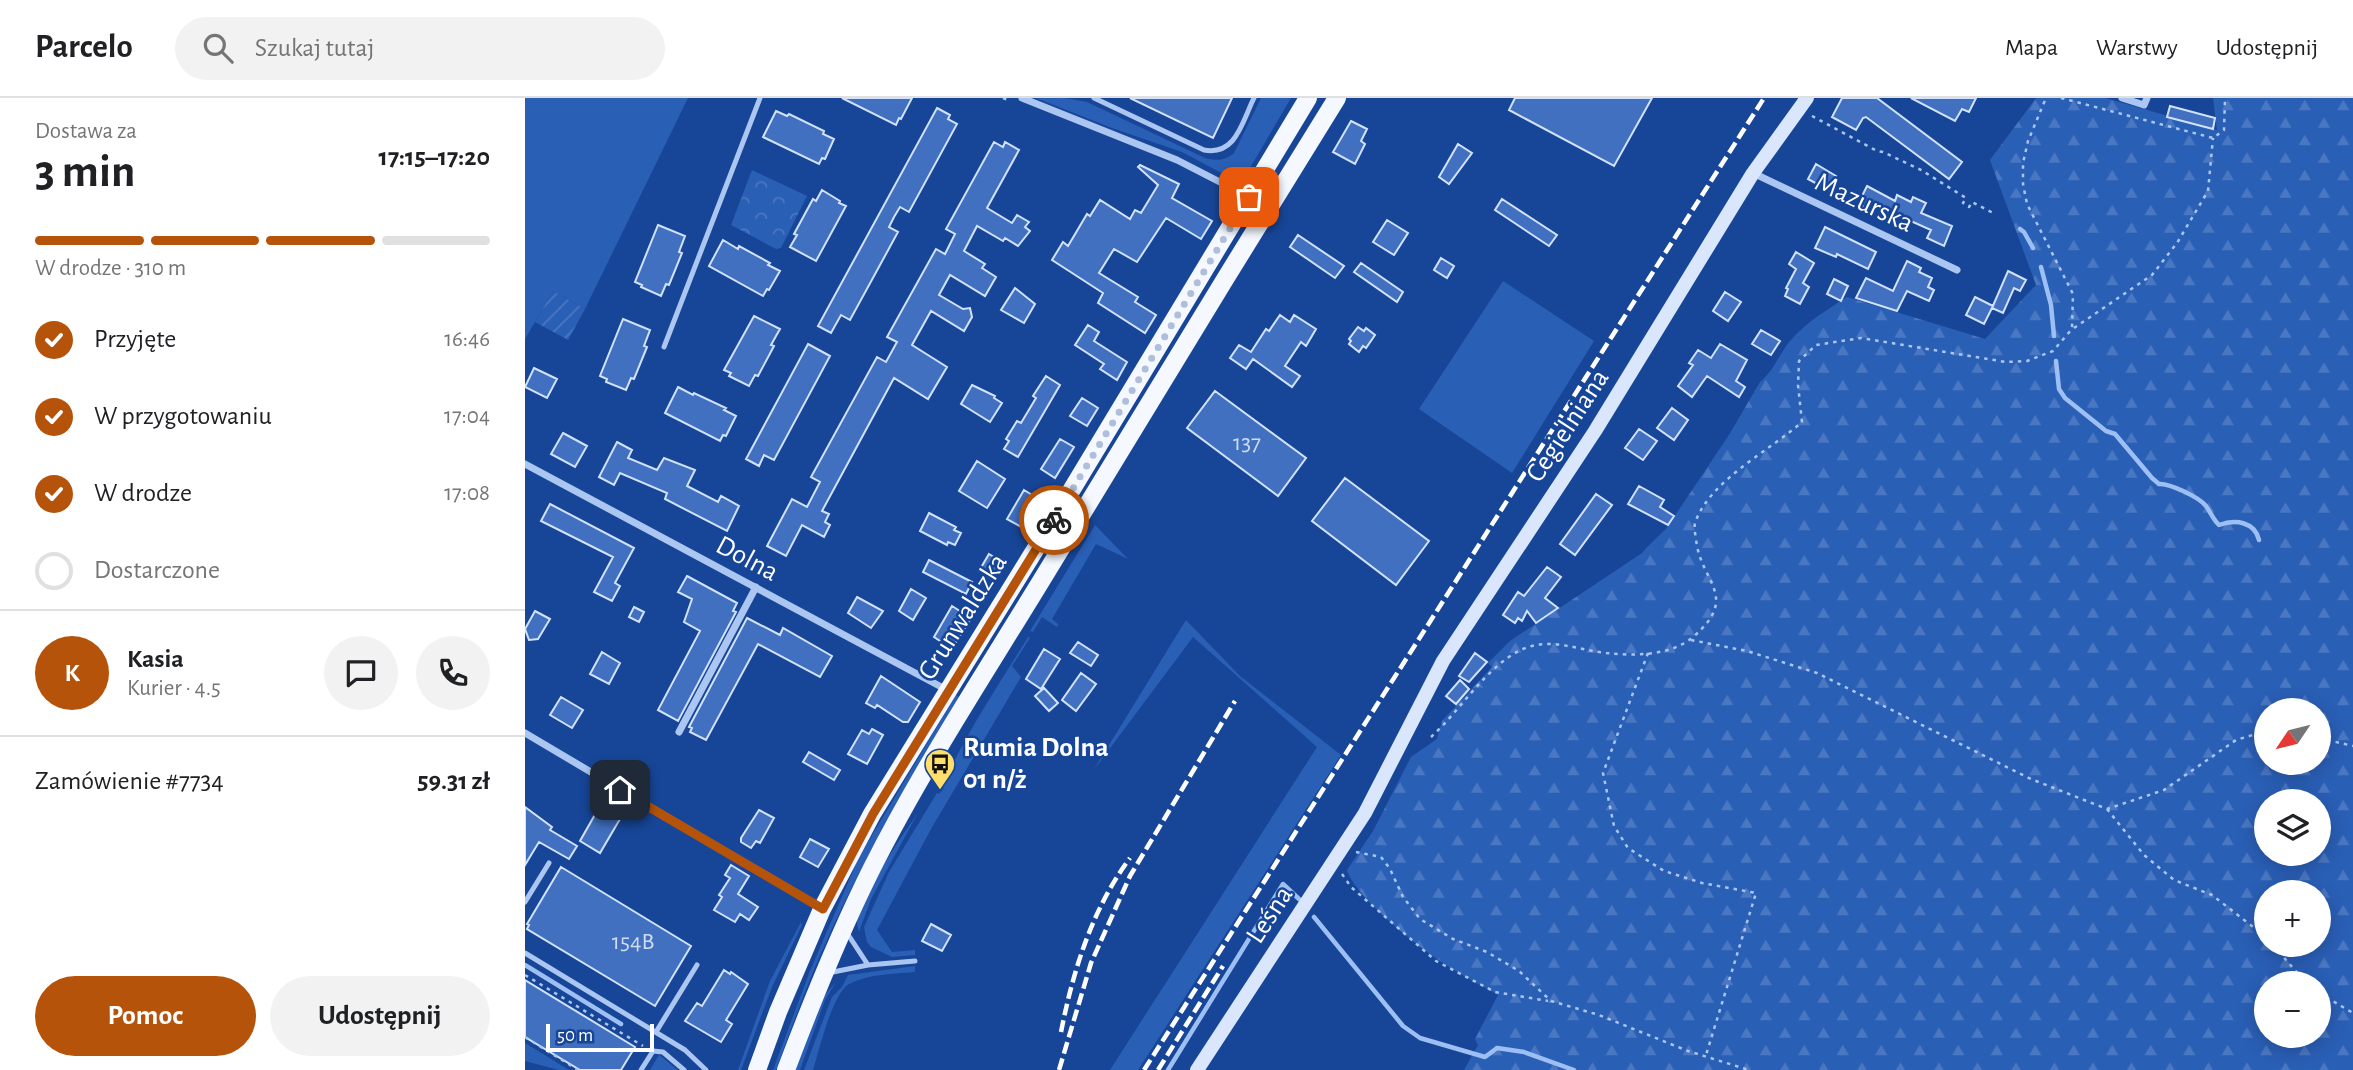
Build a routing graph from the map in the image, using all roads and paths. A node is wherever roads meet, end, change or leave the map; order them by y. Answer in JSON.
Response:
{"nodes":[{"id":1,"x":760,"y":98,"type":"edge"},
{"id":2,"x":1022,"y":98,"type":"edge"},
{"id":3,"x":1094,"y":98,"type":"edge"},
{"id":4,"x":1254,"y":98,"type":"edge"},
{"id":5,"x":1308,"y":98,"type":"edge"},
{"id":6,"x":1337,"y":98,"type":"edge"},
{"id":7,"x":1807,"y":98,"type":"edge"},
{"id":8,"x":2046,"y":98,"type":"edge"},
{"id":9,"x":2061,"y":98,"type":"edge"},
{"id":10,"x":2122,"y":98,"type":"edge"},
{"id":11,"x":2147,"y":98,"type":"edge"},
{"id":12,"x":2225,"y":98,"type":"edge"},
{"id":13,"x":1808,"y":113,"type":"dead end"},
{"id":14,"x":2213,"y":138,"type":"junction"},
{"id":15,"x":1753,"y":173,"type":"junction"},
{"id":16,"x":1249,"y":197,"type":"junction"},
{"id":17,"x":1995,"y":214,"type":"dead end"},
{"id":18,"x":1957,"y":270,"type":"dead end"},
{"id":19,"x":2072,"y":329,"type":"junction"},
{"id":20,"x":664,"y":346,"type":"dead end"},
{"id":21,"x":525,"y":464,"type":"edge"},
{"id":22,"x":756,"y":587,"type":"junction"},
{"id":23,"x":1690,"y":640,"type":"junction"},
{"id":24,"x":1648,"y":653,"type":"junction"},
{"id":25,"x":948,"y":690,"type":"junction"},
{"id":26,"x":679,"y":732,"type":"dead end"},
{"id":27,"x":525,"y":733,"type":"edge"},
{"id":28,"x":2254,"y":735,"type":"edge"},
{"id":29,"x":1431,"y":737,"type":"dead end"},
{"id":30,"x":2331,"y":741,"type":"edge"},
{"id":31,"x":2353,"y":746,"type":"edge"},
{"id":32,"x":1380,"y":785,"type":"joint"},
{"id":33,"x":2107,"y":809,"type":"junction"},
{"id":34,"x":1353,"y":851,"type":"dead end"},
{"id":35,"x":549,"y":863,"type":"dead end"},
{"id":36,"x":1341,"y":872,"type":"dead end"},
{"id":37,"x":525,"y":902,"type":"edge"},
{"id":38,"x":823,"y":909,"type":"junction"},
{"id":39,"x":843,"y":927,"type":"junction"},
{"id":40,"x":2254,"y":928,"type":"edge"},
{"id":41,"x":525,"y":953,"type":"edge"},
{"id":42,"x":2283,"y":957,"type":"edge"},
{"id":43,"x":915,"y":961,"type":"dead end"},
{"id":44,"x":697,"y":965,"type":"dead end"},
{"id":45,"x":868,"y":965,"type":"junction"},
{"id":46,"x":2296,"y":971,"type":"edge"},
{"id":47,"x":822,"y":974,"type":"junction"},
{"id":48,"x":525,"y":975,"type":"edge"},
{"id":49,"x":2331,"y":1000,"type":"edge"},
{"id":50,"x":1551,"y":1001,"type":"junction"},
{"id":51,"x":2353,"y":1013,"type":"edge"},
{"id":52,"x":656,"y":1032,"type":"junction"},
{"id":53,"x":525,"y":1037,"type":"edge"},
{"id":54,"x":652,"y":1052,"type":"junction"},
{"id":55,"x":1706,"y":1055,"type":"junction"},
{"id":56,"x":578,"y":1070,"type":"edge"},
{"id":57,"x":641,"y":1070,"type":"edge"},
{"id":58,"x":684,"y":1070,"type":"edge"},
{"id":59,"x":706,"y":1070,"type":"edge"},
{"id":60,"x":757,"y":1070,"type":"edge"},
{"id":61,"x":786,"y":1070,"type":"edge"},
{"id":62,"x":1197,"y":1070,"type":"edge"},
{"id":63,"x":1749,"y":1070,"type":"edge"}],
"edges":[{"from":1,"to":20,"type":"lane"},
{"from":2,"to":16,"type":"street"},
{"from":3,"to":4,"type":"lane"},
{"from":5,"to":16,"type":"main road","name":"Grunwaldzka"},
{"from":6,"to":39,"type":"main road","name":"Grunwaldzka"},
{"from":7,"to":15,"type":"street","name":"Cegielniana"},
{"from":8,"to":19,"type":"path"},
{"from":9,"to":14,"type":"path"},
{"from":10,"to":11,"type":"street"},
{"from":12,"to":14,"type":"path"},
{"from":13,"to":17,"type":"path"},
{"from":14,"to":19,"type":"path"},
{"from":15,"to":18,"type":"street","name":"Mazurska"},
{"from":15,"to":32,"type":"street","name":"Cegielniana"},
{"from":16,"to":25,"type":"main road","name":"Grunwaldzka"},
{"from":19,"to":23,"type":"path"},
{"from":21,"to":22,"type":"street","name":"Dolna"},
{"from":22,"to":25,"type":"street","name":"Dolna"},
{"from":22,"to":26,"type":"street"},
{"from":23,"to":24,"type":"path"},
{"from":23,"to":33,"type":"path"},
{"from":24,"to":29,"type":"path"},
{"from":24,"to":55,"type":"path"},
{"from":25,"to":38,"type":"main road","name":"Grunwaldzka"},
{"from":27,"to":38,"type":"street"},
{"from":28,"to":33,"type":"path"},
{"from":30,"to":31,"type":"path"},
{"from":32,"to":62,"type":"street","name":"Leśna"},
{"from":33,"to":40,"type":"path"},
{"from":34,"to":50,"type":"path"},
{"from":35,"to":37,"type":"lane"},
{"from":36,"to":50,"type":"path"},
{"from":38,"to":60,"type":"main road","name":"Grunwaldzka"},
{"from":39,"to":45,"type":"lane"},
{"from":39,"to":47,"type":"main road","name":"Grunwaldzka"},
{"from":41,"to":52,"type":"lane"},
{"from":42,"to":46,"type":"path"},
{"from":43,"to":45,"type":"lane"},
{"from":44,"to":52,"type":"lane"},
{"from":45,"to":47,"type":"lane"},
{"from":47,"to":61,"type":"main road","name":"Grunwaldzka"},
{"from":48,"to":54,"type":"path"},
{"from":49,"to":51,"type":"path"},
{"from":50,"to":55,"type":"path"},
{"from":52,"to":59,"type":"lane"},
{"from":53,"to":56,"type":"path"},
{"from":54,"to":57,"type":"lane"},
{"from":54,"to":58,"type":"lane"},
{"from":55,"to":63,"type":"path"}]}
